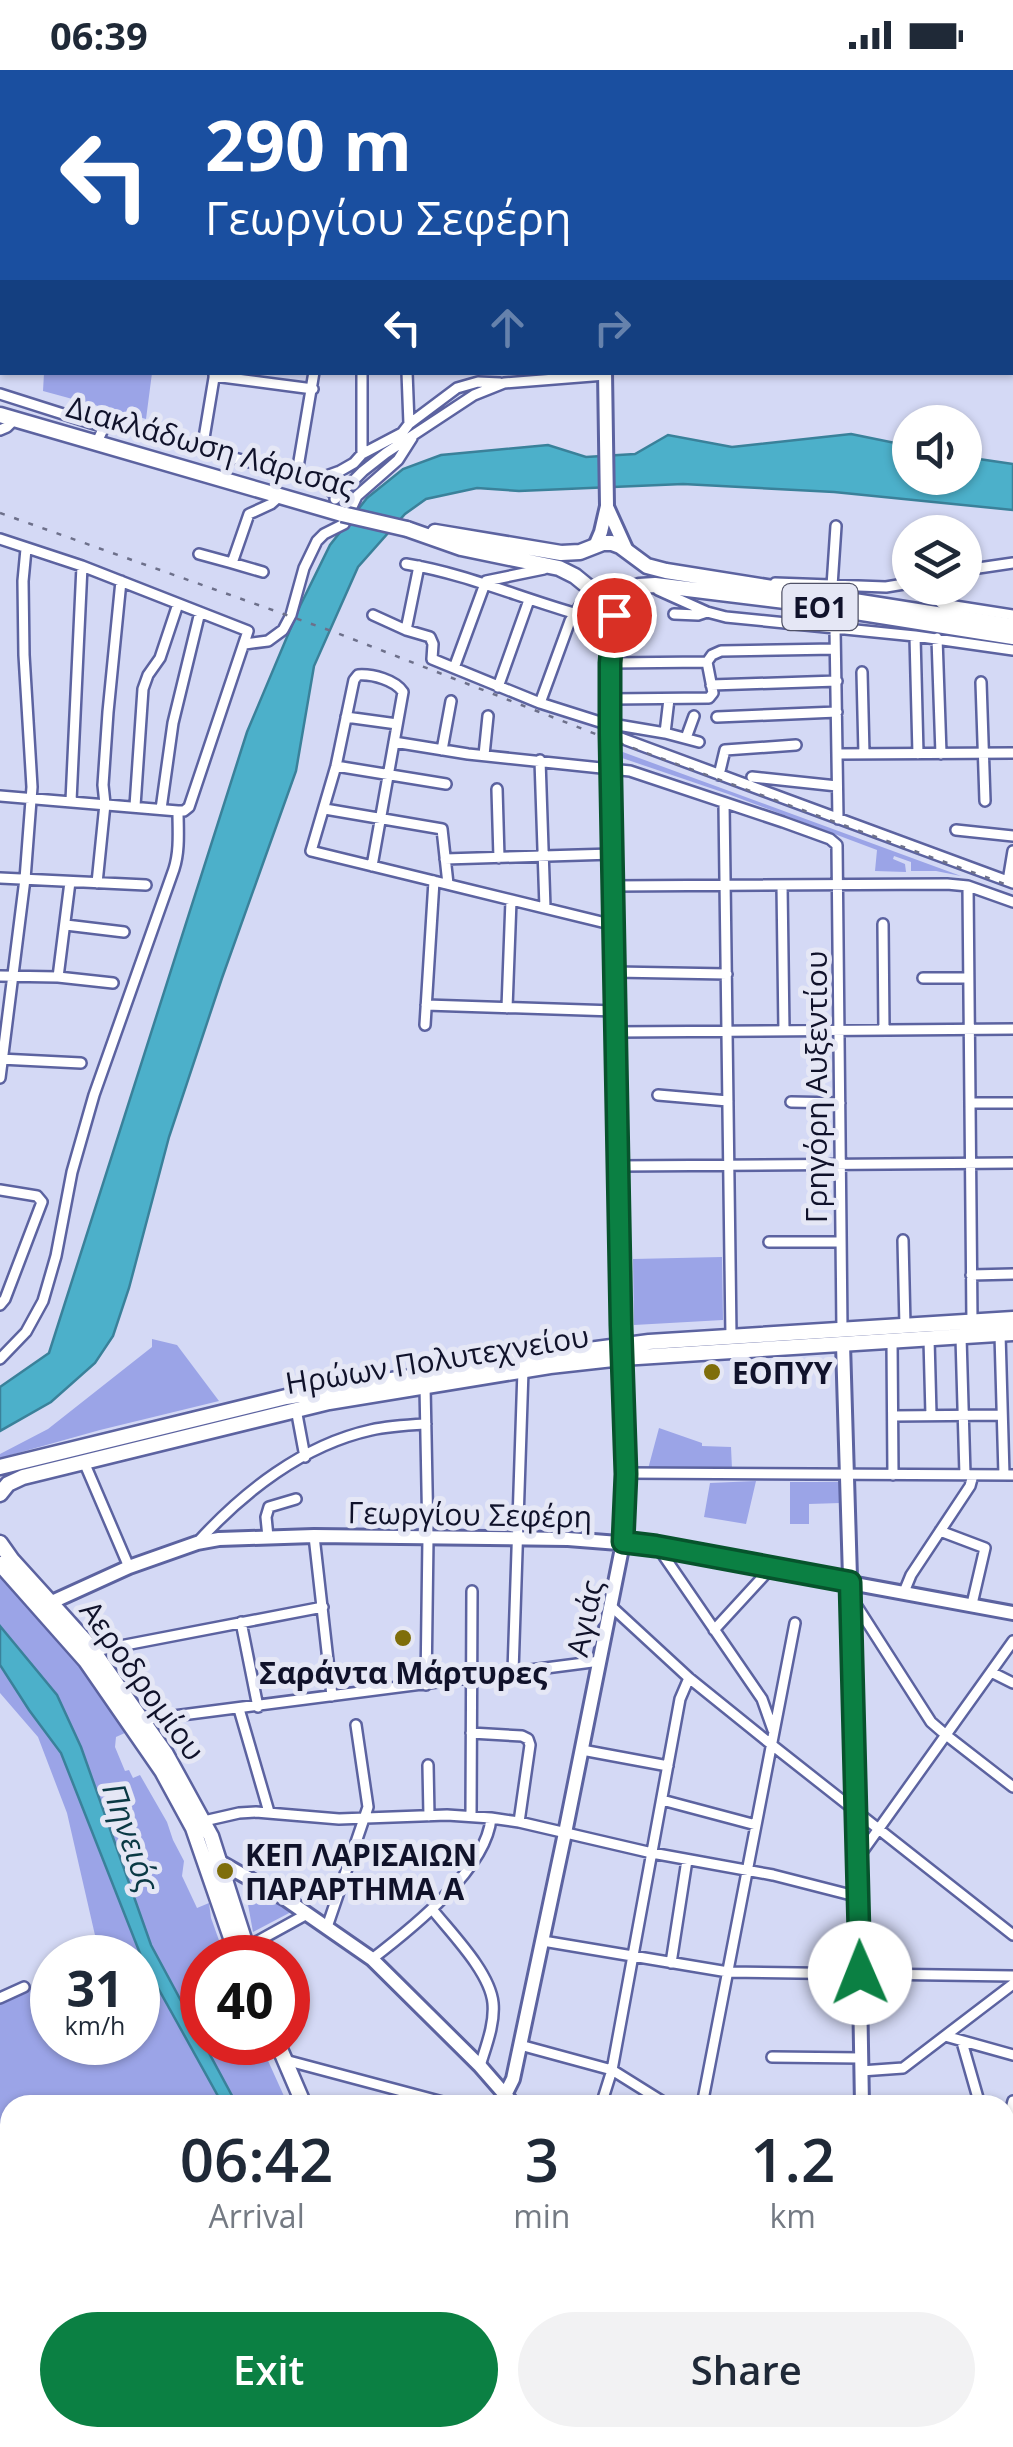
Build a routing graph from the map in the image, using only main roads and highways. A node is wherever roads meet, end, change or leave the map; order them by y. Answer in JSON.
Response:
{"nodes":[{"id":1,"x":605,"y":375,"type":"edge"},
{"id":2,"x":7,"y":417,"type":"edge"},
{"id":3,"x":606,"y":506,"type":"junction"},
{"id":4,"x":407,"y":529,"type":"junction"},
{"id":5,"x":593,"y":548,"type":"junction"},
{"id":6,"x":629,"y":553,"type":"junction"},
{"id":7,"x":586,"y":591,"type":"junction"},
{"id":8,"x":624,"y":591,"type":"junction"},
{"id":9,"x":1012,"y":625,"type":"edge"},
{"id":10,"x":610,"y":663,"type":"junction"},
{"id":11,"x":1013,"y":1320,"type":"edge"},
{"id":12,"x":1006,"y":1333,"type":"edge"},
{"id":13,"x":843,"y":1337,"type":"junction"},
{"id":14,"x":621,"y":1351,"type":"junction"},
{"id":15,"x":0,"y":1467,"type":"edge"},
{"id":16,"x":1,"y":1488,"type":"edge"},
{"id":17,"x":623,"y":1542,"type":"junction"},
{"id":18,"x":0,"y":1543,"type":"edge"},
{"id":19,"x":0,"y":1564,"type":"edge"},
{"id":20,"x":851,"y":1590,"type":"junction"},
{"id":21,"x":52,"y":1602,"type":"junction"},
{"id":22,"x":1013,"y":1613,"type":"edge"},
{"id":23,"x":202,"y":1853,"type":"junction"},
{"id":24,"x":221,"y":1862,"type":"junction"},
{"id":25,"x":237,"y":1935,"type":"edge"},
{"id":26,"x":240,"y":1935,"type":"edge"},
{"id":27,"x":288,"y":2065,"type":"edge"},
{"id":28,"x":300,"y":2095,"type":"edge"},
{"id":29,"x":502,"y":2095,"type":"edge"},
{"id":30,"x":508,"y":2095,"type":"edge"},
{"id":31,"x":862,"y":2095,"type":"edge"}],
"edges":[{"from":1,"to":3,"type":"main road"},
{"from":2,"to":4,"type":"main road","name":"Διακλάδωση Λάρισας","number":"ΕΟ1","bridge":true},
{"from":3,"to":5,"type":"main road"},
{"from":3,"to":6,"type":"main road"},
{"from":4,"to":5,"type":"main road","name":"Διακλάδωση Λάρισας","number":"ΕΟ1"},
{"from":4,"to":7,"type":"main road","name":"Διακλάδωση Λάρισας","number":"ΕΟ1"},
{"from":5,"to":6,"type":"main road","name":"Διακλάδωση Λάρισας","number":"ΕΟ1"},
{"from":5,"to":7,"type":"main road"},
{"from":6,"to":8,"type":"main road"},
{"from":6,"to":9,"type":"main road","name":"Διακλάδωση Λάρισας","number":"ΕΟ1"},
{"from":7,"to":8,"type":"main road","name":"Διακλάδωση Λάρισας","number":"ΕΟ1"},
{"from":7,"to":10,"type":"main road","name":"Αγιάς"},
{"from":8,"to":9,"type":"main road","name":"Διακλάδωση Λάρισας","number":"ΕΟ1"},
{"from":8,"to":10,"type":"main road","name":"Αγιάς"},
{"from":10,"to":14,"type":"main road","name":"Αγιάς"},
{"from":11,"to":13,"type":"main road","name":"Ηρώων Πολυτεχνείου"},
{"from":12,"to":13,"type":"main road","name":"Ηρώων Πολυτεχνείου"},
{"from":13,"to":14,"type":"main road","name":"Ηρώων Πολυτεχνείου"},
{"from":13,"to":14,"type":"main road","name":"Ηρώων Πολυτεχνείου"},
{"from":13,"to":20,"type":"main road","name":"Γρηγόρη Αυξεντίου"},
{"from":14,"to":15,"type":"main road","name":"Ηρώων Πολυτεχνείου"},
{"from":14,"to":16,"type":"main road","name":"Ηρώων Πολυτεχνείου"},
{"from":14,"to":17,"type":"main road","name":"Αγιάς"},
{"from":17,"to":20,"type":"main road","name":"Γεωργίου Σεφέρη"},
{"from":17,"to":21,"type":"main road","name":"Γεωργίου Σεφέρη"},
{"from":17,"to":30,"type":"main road","name":"Αγιάς"},
{"from":18,"to":21,"type":"main road","name":"Αεροδρομίου"},
{"from":19,"to":23,"type":"main road","name":"Αεροδρομίου"},
{"from":20,"to":22,"type":"main road","name":"Γεωργίου Σεφέρη"},
{"from":20,"to":31,"type":"main road","name":"Γρηγόρη Αυξεντίου"},
{"from":21,"to":24,"type":"main road","name":"Αεροδρομίου"},
{"from":23,"to":24,"type":"main road"},
{"from":23,"to":25,"type":"main road","name":"Αεροδρομίου"},
{"from":24,"to":26,"type":"main road","name":"Αεροδρομίου"},
{"from":24,"to":29,"type":"main road"},
{"from":27,"to":28,"type":"main road"}]}
